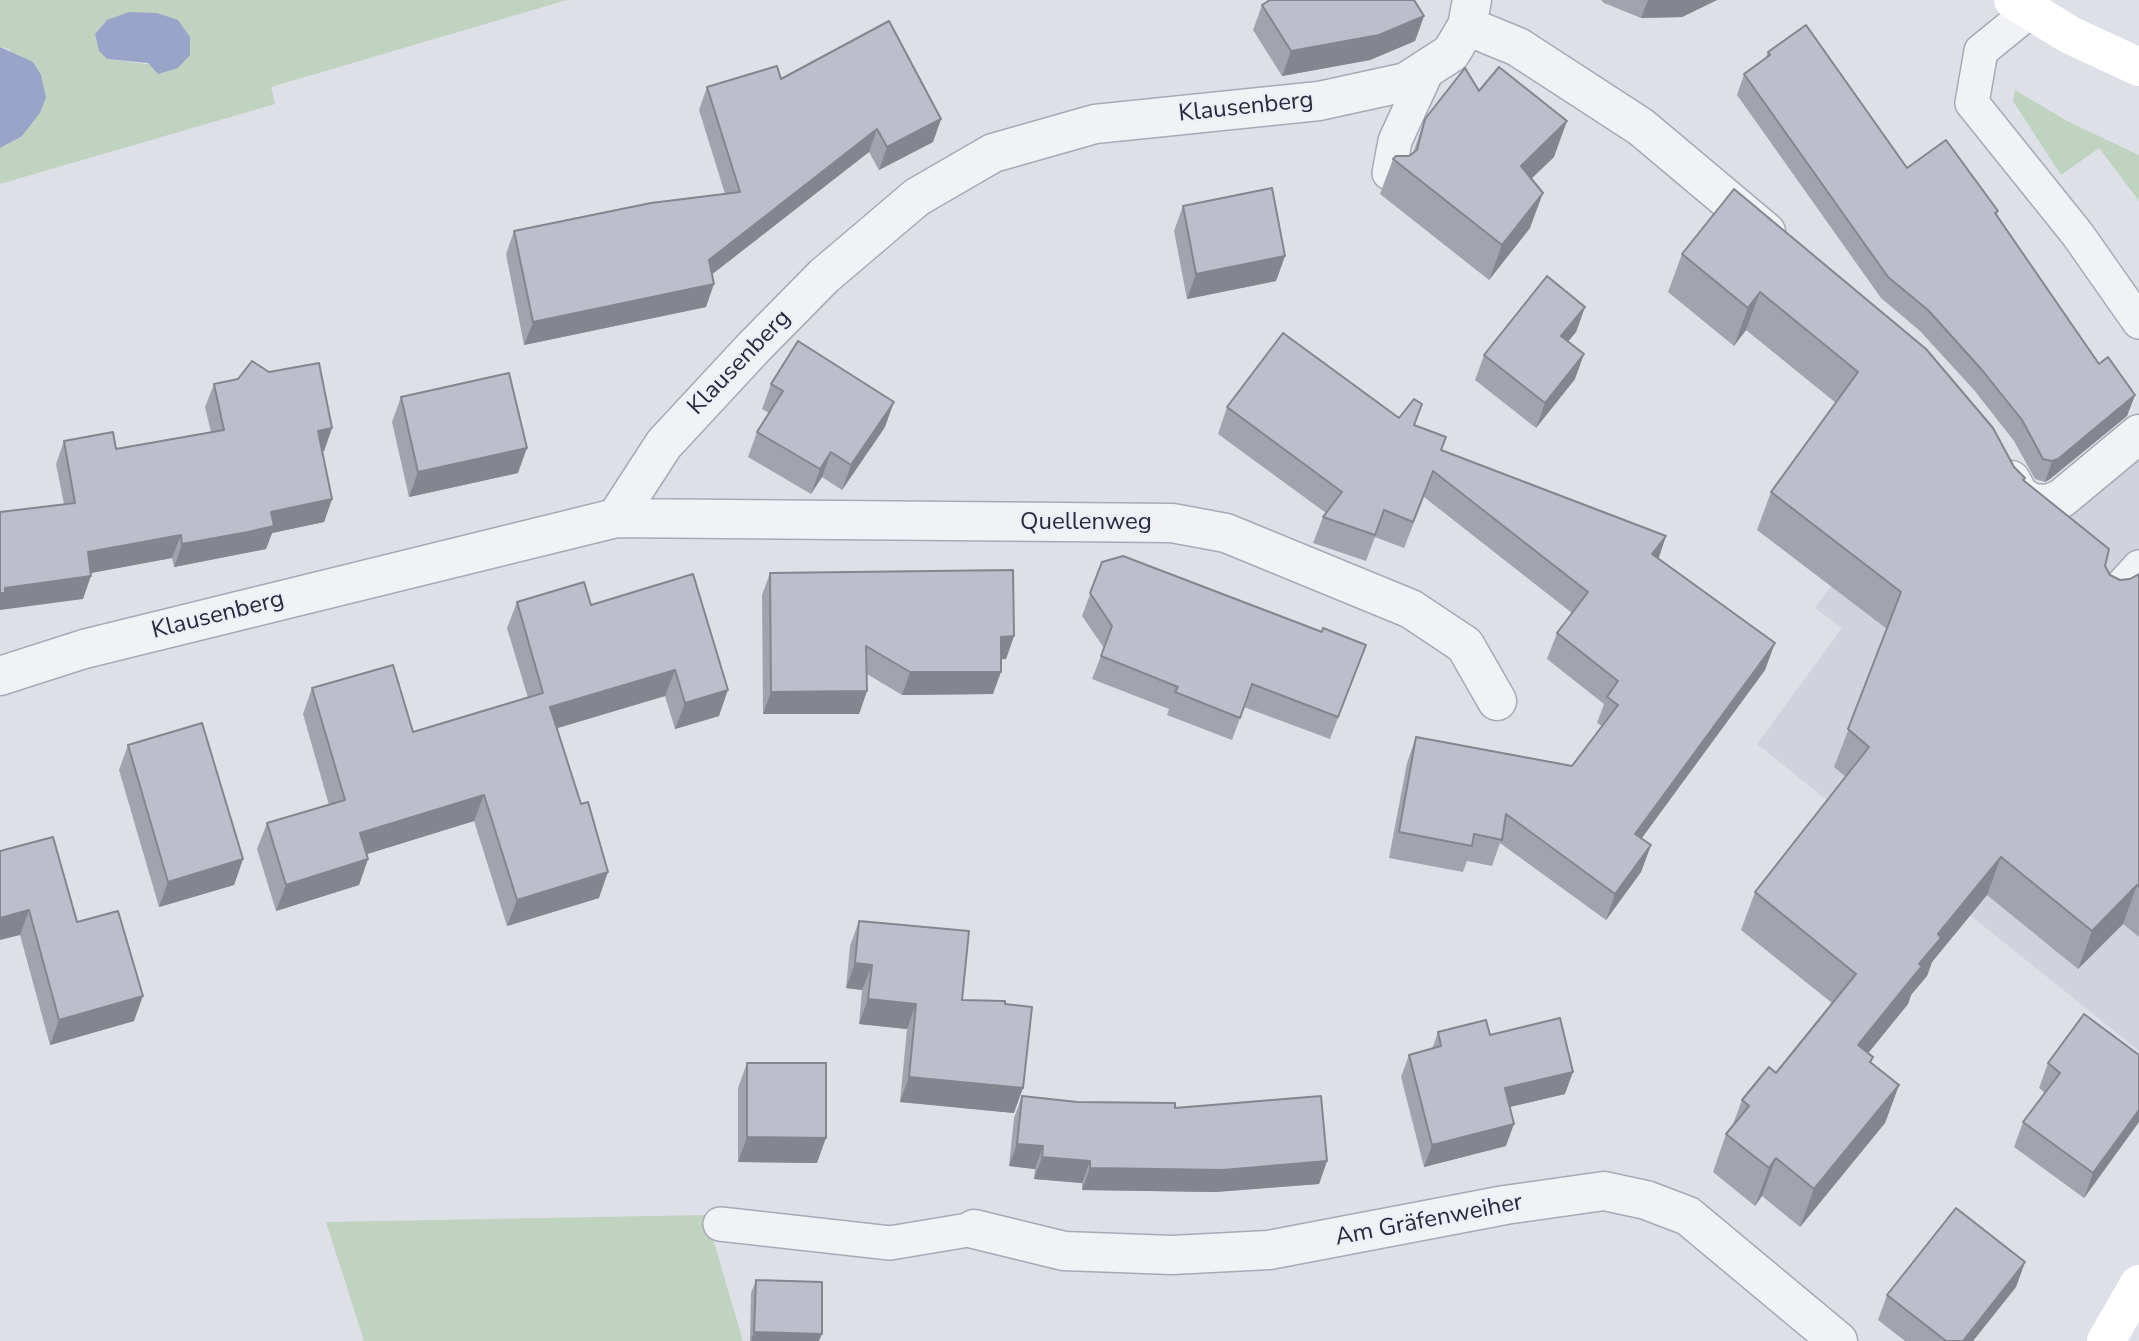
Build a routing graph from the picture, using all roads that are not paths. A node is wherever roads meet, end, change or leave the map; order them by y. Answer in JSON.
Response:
{"nodes":[{"id":1,"x":2022,"y":6,"type":"edge"},
{"id":2,"x":1469,"y":13,"type":"edge"},
{"id":3,"x":2070,"y":35,"type":"junction"},
{"id":4,"x":2139,"y":39,"type":"edge"},
{"id":5,"x":2139,"y":67,"type":"edge"},
{"id":6,"x":1428,"y":69,"type":"junction"},
{"id":7,"x":1389,"y":173,"type":"dead end"},
{"id":8,"x":1788,"y":250,"type":"edge"},
{"id":9,"x":2139,"y":322,"type":"edge"},
{"id":10,"x":2139,"y":434,"type":"edge"},
{"id":11,"x":1997,"y":454,"type":"edge"},
{"id":12,"x":616,"y":518,"type":"junction"},
{"id":13,"x":2139,"y":567,"type":"edge"},
{"id":14,"x":2110,"y":599,"type":"edge"},
{"id":15,"x":0,"y":676,"type":"edge"},
{"id":16,"x":1497,"y":701,"type":"dead end"},
{"id":17,"x":720,"y":1224,"type":"dead end"},
{"id":18,"x":974,"y":1229,"type":"joint"},
{"id":19,"x":2139,"y":1284,"type":"edge"},
{"id":20,"x":1838,"y":1341,"type":"edge"},
{"id":21,"x":2106,"y":1341,"type":"edge"}],
"edges":[{"from":1,"to":3,"type":"main road"},
{"from":1,"to":9,"type":"lane"},
{"from":2,"to":6,"type":"street","name":"Klausenberg"},
{"from":2,"to":8,"type":"street","name":"Klausenberg"},
{"from":3,"to":4,"type":"main road"},
{"from":3,"to":5,"type":"main road"},
{"from":6,"to":7,"type":"lane"},
{"from":6,"to":12,"type":"street","name":"Klausenberg"},
{"from":10,"to":11,"type":"street"},
{"from":12,"to":15,"type":"street","name":"Klausenberg"},
{"from":12,"to":16,"type":"street","name":"Quellenweg"},
{"from":13,"to":14,"type":"lane"},
{"from":17,"to":18,"type":"lane"},
{"from":18,"to":20,"type":"street","name":"Am Gräfenweiher"},
{"from":19,"to":21,"type":"main road"}]}
